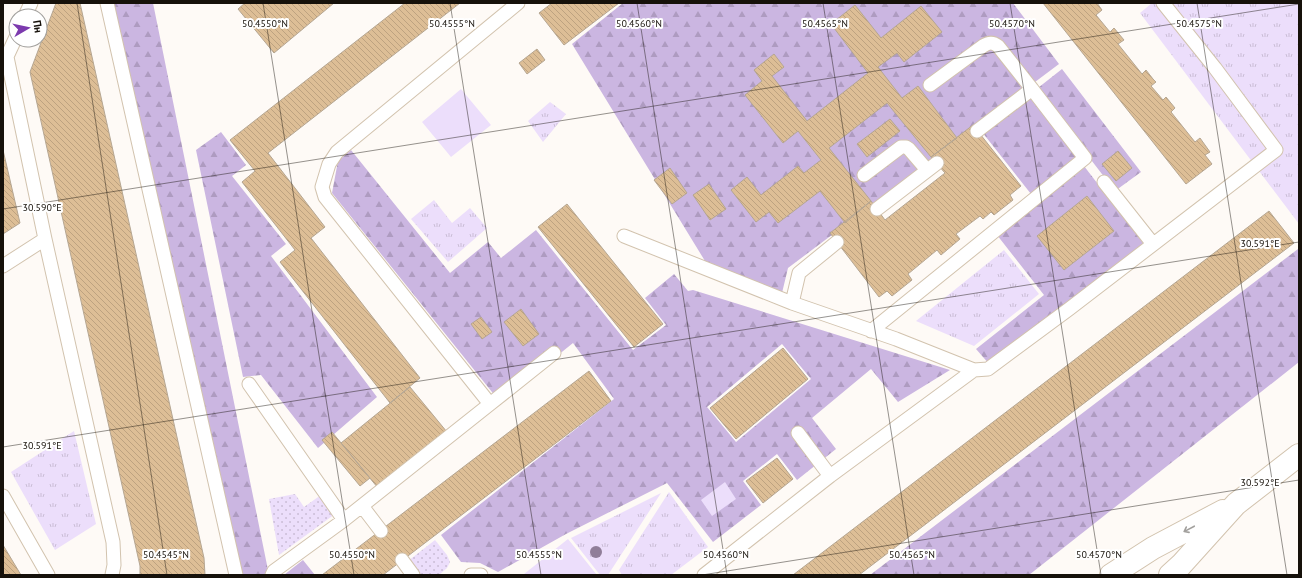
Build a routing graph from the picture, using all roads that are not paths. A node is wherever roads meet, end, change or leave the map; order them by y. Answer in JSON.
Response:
{"nodes":[{"id":1,"x":107,"y":3,"type":"edge"},
{"id":2,"x":518,"y":3,"type":"edge"},
{"id":3,"x":1163,"y":3,"type":"edge"},
{"id":4,"x":11,"y":48,"type":"edge"},
{"id":5,"x":5,"y":61,"type":"edge"},
{"id":6,"x":930,"y":85,"type":"dead end"},
{"id":7,"x":1032,"y":89,"type":"junction"},
{"id":8,"x":978,"y":131,"type":"dead end"},
{"id":9,"x":864,"y":175,"type":"dead end"},
{"id":10,"x":1104,"y":182,"type":"dead end"},
{"id":11,"x":877,"y":210,"type":"dead end"},
{"id":12,"x":624,"y":236,"type":"dead end"},
{"id":13,"x":45,"y":239,"type":"junction"},
{"id":14,"x":837,"y":242,"type":"dead end"},
{"id":15,"x":1153,"y":244,"type":"junction"},
{"id":16,"x":3,"y":266,"type":"edge"},
{"id":17,"x":792,"y":303,"type":"junction"},
{"id":18,"x":871,"y":331,"type":"junction"},
{"id":19,"x":554,"y":353,"type":"dead end"},
{"id":20,"x":974,"y":370,"type":"junction"},
{"id":21,"x":249,"y":384,"type":"dead end"},
{"id":22,"x":490,"y":404,"type":"junction"},
{"id":23,"x":798,"y":433,"type":"dead end"},
{"id":24,"x":1299,"y":455,"type":"edge"},
{"id":25,"x":830,"y":476,"type":"junction"},
{"id":26,"x":3,"y":496,"type":"edge"},
{"id":27,"x":1236,"y":504,"type":"junction"},
{"id":28,"x":362,"y":506,"type":"junction"},
{"id":29,"x":344,"y":520,"type":"junction"},
{"id":30,"x":380,"y":531,"type":"dead end"},
{"id":31,"x":402,"y":560,"type":"dead end"},
{"id":32,"x":48,"y":575,"type":"edge"},
{"id":33,"x":112,"y":575,"type":"edge"},
{"id":34,"x":236,"y":575,"type":"edge"},
{"id":35,"x":272,"y":575,"type":"edge"},
{"id":36,"x":413,"y":575,"type":"edge"},
{"id":37,"x":471,"y":575,"type":"edge"},
{"id":38,"x":481,"y":575,"type":"edge"},
{"id":39,"x":704,"y":575,"type":"edge"},
{"id":40,"x":1111,"y":575,"type":"edge"},
{"id":41,"x":1170,"y":575,"type":"edge"}],
"edges":[{"from":1,"to":34,"type":"lane"},
{"from":2,"to":22,"type":"lane"},
{"from":3,"to":15,"type":"lane"},
{"from":4,"to":5,"type":"lane"},
{"from":5,"to":13,"type":"lane"},
{"from":6,"to":7,"type":"lane"},
{"from":7,"to":8,"type":"lane"},
{"from":7,"to":18,"type":"lane"},
{"from":9,"to":11,"type":"lane"},
{"from":10,"to":15,"type":"lane"},
{"from":12,"to":17,"type":"lane"},
{"from":13,"to":16,"type":"lane"},
{"from":13,"to":33,"type":"lane"},
{"from":14,"to":17,"type":"lane"},
{"from":15,"to":20,"type":"lane"},
{"from":17,"to":18,"type":"lane"},
{"from":18,"to":20,"type":"lane"},
{"from":19,"to":22,"type":"lane"},
{"from":20,"to":25,"type":"lane"},
{"from":21,"to":29,"type":"lane"},
{"from":22,"to":28,"type":"lane"},
{"from":23,"to":25,"type":"lane"},
{"from":24,"to":27,"type":"main road"},
{"from":25,"to":39,"type":"lane"},
{"from":26,"to":32,"type":"lane"},
{"from":27,"to":40,"type":"main road","one_way":true},
{"from":27,"to":41,"type":"main road"},
{"from":28,"to":29,"type":"lane"},
{"from":28,"to":30,"type":"lane"},
{"from":29,"to":35,"type":"lane"},
{"from":31,"to":36,"type":"lane"},
{"from":37,"to":38,"type":"lane"}]}
